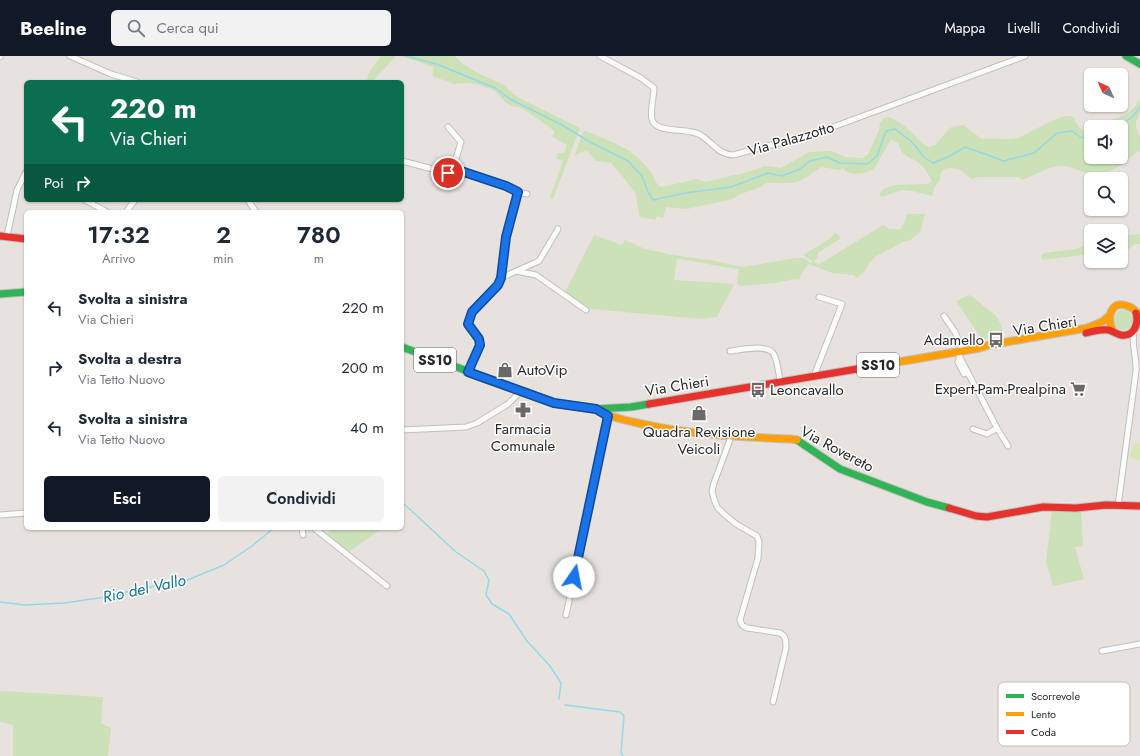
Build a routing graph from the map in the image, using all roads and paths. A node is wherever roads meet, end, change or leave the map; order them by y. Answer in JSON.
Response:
{"nodes":[{"id":1,"x":70,"y":56,"type":"edge"},
{"id":2,"x":600,"y":56,"type":"edge"},
{"id":3,"x":1026,"y":56,"type":"edge"},
{"id":4,"x":1126,"y":56,"type":"edge"},
{"id":5,"x":1140,"y":64,"type":"edge"},
{"id":6,"x":130,"y":80,"type":"edge"},
{"id":7,"x":448,"y":127,"type":"dead end"},
{"id":8,"x":404,"y":162,"type":"edge"},
{"id":9,"x":454,"y":172,"type":"junction"},
{"id":10,"x":24,"y":176,"type":"edge"},
{"id":11,"x":518,"y":192,"type":"junction"},
{"id":12,"x":527,"y":194,"type":"dead end"},
{"id":13,"x":89,"y":202,"type":"edge"},
{"id":14,"x":103,"y":210,"type":"edge"},
{"id":15,"x":558,"y":229,"type":"dead end"},
{"id":16,"x":3,"y":236,"type":"edge"},
{"id":17,"x":24,"y":239,"type":"edge"},
{"id":18,"x":516,"y":271,"type":"junction"},
{"id":19,"x":501,"y":278,"type":"junction"},
{"id":20,"x":24,"y":292,"type":"edge"},
{"id":21,"x":0,"y":294,"type":"edge"},
{"id":22,"x":819,"y":297,"type":"dead end"},
{"id":23,"x":586,"y":310,"type":"dead end"},
{"id":24,"x":1138,"y":314,"type":"edge"},
{"id":25,"x":944,"y":316,"type":"dead end"},
{"id":26,"x":1108,"y":317,"type":"junction"},
{"id":27,"x":1137,"y":328,"type":"edge"},
{"id":28,"x":1113,"y":331,"type":"junction"},
{"id":29,"x":1122,"y":335,"type":"junction"},
{"id":30,"x":404,"y":348,"type":"edge"},
{"id":31,"x":978,"y":348,"type":"junction"},
{"id":32,"x":1134,"y":351,"type":"junction"},
{"id":33,"x":730,"y":352,"type":"dead end"},
{"id":34,"x":960,"y":353,"type":"junction"},
{"id":35,"x":468,"y":372,"type":"junction"},
{"id":36,"x":964,"y":374,"type":"dead end"},
{"id":37,"x":814,"y":376,"type":"junction"},
{"id":38,"x":780,"y":381,"type":"junction"},
{"id":39,"x":521,"y":391,"type":"junction"},
{"id":40,"x":608,"y":412,"type":"junction"},
{"id":41,"x":997,"y":428,"type":"junction"},
{"id":42,"x":973,"y":429,"type":"dead end"},
{"id":43,"x":404,"y":430,"type":"edge"},
{"id":44,"x":731,"y":437,"type":"junction"},
{"id":45,"x":1008,"y":446,"type":"dead end"},
{"id":46,"x":1118,"y":506,"type":"junction"},
{"id":47,"x":1140,"y":506,"type":"edge"},
{"id":48,"x":24,"y":513,"type":"edge"},
{"id":49,"x":0,"y":515,"type":"edge"},
{"id":50,"x":302,"y":530,"type":"edge"},
{"id":51,"x":317,"y":530,"type":"edge"},
{"id":52,"x":303,"y":535,"type":"dead end"},
{"id":53,"x":387,"y":586,"type":"dead end"},
{"id":54,"x":566,"y":615,"type":"dead end"},
{"id":55,"x":1140,"y":644,"type":"edge"},
{"id":56,"x":1102,"y":651,"type":"dead end"},
{"id":57,"x":773,"y":702,"type":"dead end"}],
"edges":[{"from":1,"to":6,"type":"street"},
{"from":2,"to":3,"type":"street","name":"Via Palazzotto"},
{"from":4,"to":5,"type":"main road"},
{"from":7,"to":9,"type":"street"},
{"from":8,"to":9,"type":"street"},
{"from":9,"to":11,"type":"street"},
{"from":10,"to":16,"type":"street"},
{"from":11,"to":12,"type":"street"},
{"from":11,"to":19,"type":"street"},
{"from":13,"to":14,"type":"street"},
{"from":15,"to":18,"type":"street"},
{"from":16,"to":17,"type":"main road"},
{"from":18,"to":19,"type":"street"},
{"from":18,"to":23,"type":"street"},
{"from":19,"to":35,"type":"street"},
{"from":20,"to":21,"type":"main road"},
{"from":22,"to":37,"type":"street"},
{"from":24,"to":26,"type":"main road","name":"Via Chieri","number":"SS10"},
{"from":24,"to":27,"type":"main road","name":"Via Chieri","number":"SS10"},
{"from":25,"to":34,"type":"street"},
{"from":26,"to":28,"type":"main road"},
{"from":26,"to":31,"type":"main road","name":"Via Chieri","number":"SS10"},
{"from":27,"to":29,"type":"main road"},
{"from":27,"to":32,"type":"street"},
{"from":28,"to":29,"type":"main road","name":"Via Chieri","number":"SS10"},
{"from":28,"to":31,"type":"main road","name":"Via Chieri","number":"SS10"},
{"from":29,"to":32,"type":"street"},
{"from":30,"to":35,"type":"main road","name":"Via Chieri","number":"SS10"},
{"from":31,"to":34,"type":"main road","name":"Via Chieri","number":"SS10"},
{"from":32,"to":46,"type":"street"},
{"from":33,"to":38,"type":"street"},
{"from":34,"to":36,"type":"street"},
{"from":34,"to":37,"type":"main road","name":"Via Chieri","number":"SS10"},
{"from":34,"to":41,"type":"street"},
{"from":35,"to":39,"type":"main road","name":"Via Chieri","number":"SS10"},
{"from":37,"to":38,"type":"main road","name":"Via Chieri","number":"SS10"},
{"from":38,"to":40,"type":"main road","name":"Via Chieri","number":"SS10"},
{"from":39,"to":40,"type":"main road","name":"Via Chieri","number":"SS10"},
{"from":39,"to":43,"type":"street"},
{"from":40,"to":44,"type":"main road","name":"Via Rovereto"},
{"from":40,"to":54,"type":"street"},
{"from":41,"to":42,"type":"street"},
{"from":41,"to":45,"type":"street"},
{"from":44,"to":46,"type":"main road","name":"Via Rovereto"},
{"from":44,"to":57,"type":"street"},
{"from":46,"to":47,"type":"main road","name":"Via Rovereto"},
{"from":48,"to":49,"type":"street"},
{"from":50,"to":52,"type":"street"},
{"from":51,"to":53,"type":"street"},
{"from":55,"to":56,"type":"street"}]}
